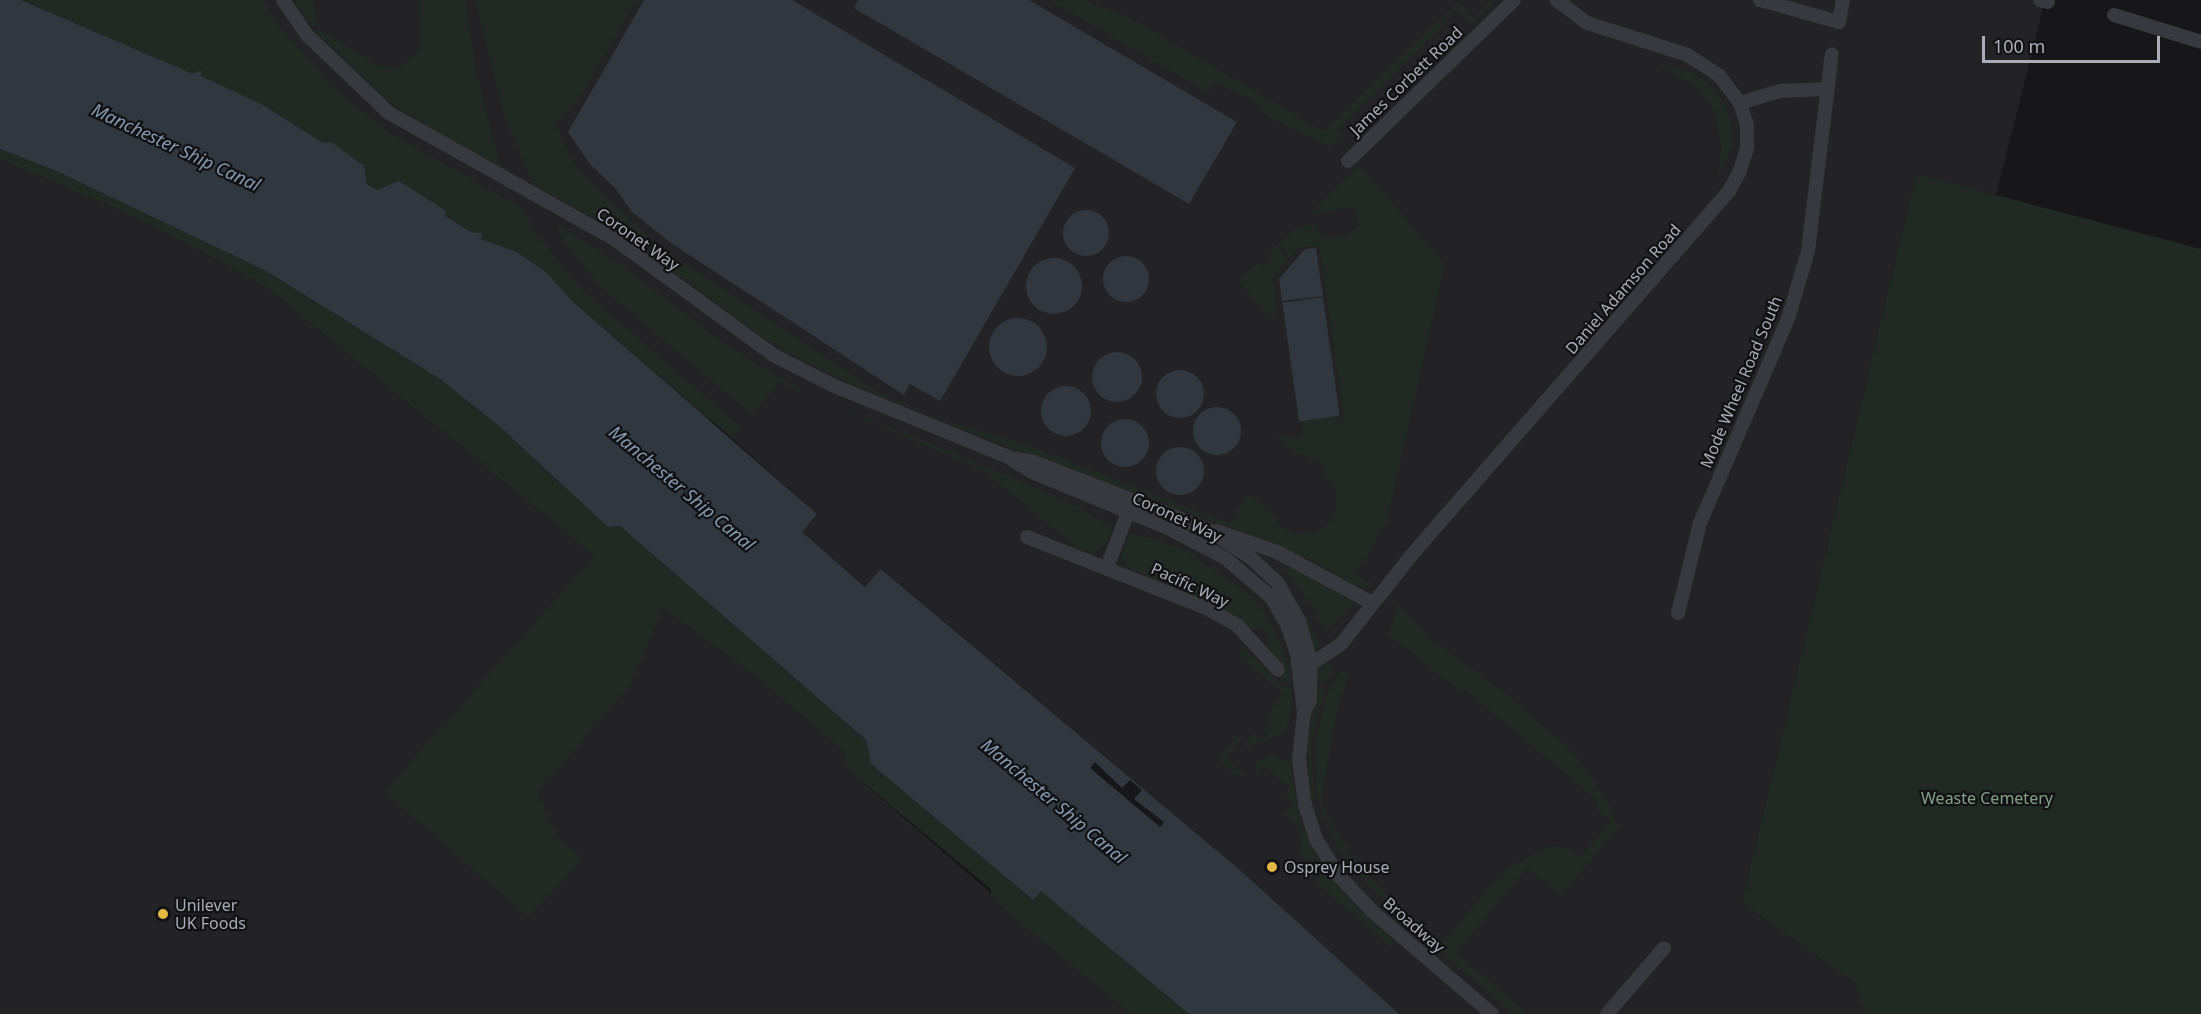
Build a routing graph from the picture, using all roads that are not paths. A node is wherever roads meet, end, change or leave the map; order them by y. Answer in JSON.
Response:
{"nodes":[{"id":1,"x":284,"y":0,"type":"edge"},
{"id":2,"x":1514,"y":0,"type":"edge"},
{"id":3,"x":1557,"y":0,"type":"edge"},
{"id":4,"x":1760,"y":0,"type":"edge"},
{"id":5,"x":1843,"y":0,"type":"edge"},
{"id":6,"x":2114,"y":15,"type":"dead end"},
{"id":7,"x":2201,"y":42,"type":"edge"},
{"id":8,"x":1832,"y":54,"type":"dead end"},
{"id":9,"x":1827,"y":89,"type":"junction"},
{"id":10,"x":1740,"y":103,"type":"junction"},
{"id":11,"x":1348,"y":160,"type":"dead end"},
{"id":12,"x":1131,"y":506,"type":"junction"},
{"id":13,"x":1207,"y":529,"type":"junction"},
{"id":14,"x":1026,"y":537,"type":"dead end"},
{"id":15,"x":1290,"y":558,"type":"junction"},
{"id":16,"x":1107,"y":567,"type":"junction"},
{"id":17,"x":1268,"y":573,"type":"junction"},
{"id":18,"x":1272,"y":598,"type":"junction"},
{"id":19,"x":1372,"y":603,"type":"junction"},
{"id":20,"x":1678,"y":613,"type":"dead end"},
{"id":21,"x":1304,"y":663,"type":"junction"},
{"id":22,"x":1278,"y":670,"type":"dead end"},
{"id":23,"x":1304,"y":713,"type":"joint"},
{"id":24,"x":1664,"y":948,"type":"dead end"},
{"id":25,"x":1492,"y":1014,"type":"edge"},
{"id":26,"x":1606,"y":1014,"type":"edge"}],
"edges":[{"from":1,"to":12,"type":"street","name":"Coronet Way"},
{"from":2,"to":11,"type":"street","name":"James Corbett Road"},
{"from":3,"to":10,"type":"street","name":"Daniel Adamson Road"},
{"from":4,"to":5,"type":"street"},
{"from":6,"to":7,"type":"street"},
{"from":8,"to":9,"type":"street","name":"Mode Wheel Road South"},
{"from":9,"to":10,"type":"street"},
{"from":9,"to":20,"type":"street","name":"Mode Wheel Road South"},
{"from":10,"to":19,"type":"street","name":"Daniel Adamson Road"},
{"from":12,"to":13,"type":"street","name":"Coronet Way"},
{"from":12,"to":16,"type":"street"},
{"from":12,"to":18,"type":"street","name":"Coronet Way"},
{"from":13,"to":15,"type":"street"},
{"from":13,"to":17,"type":"street","name":"Coronet Way"},
{"from":14,"to":16,"type":"street","name":"Pacific Way"},
{"from":15,"to":17,"type":"street"},
{"from":15,"to":19,"type":"street"},
{"from":16,"to":22,"type":"street","name":"Pacific Way"},
{"from":17,"to":18,"type":"street"},
{"from":17,"to":21,"type":"street","name":"Coronet Way"},
{"from":18,"to":21,"type":"street","name":"Coronet Way"},
{"from":19,"to":21,"type":"street","name":"Daniel Adamson Road"},
{"from":21,"to":23,"type":"street","name":"Coronet Way"},
{"from":23,"to":25,"type":"street","name":"Broadway"},
{"from":24,"to":26,"type":"street"}]}
